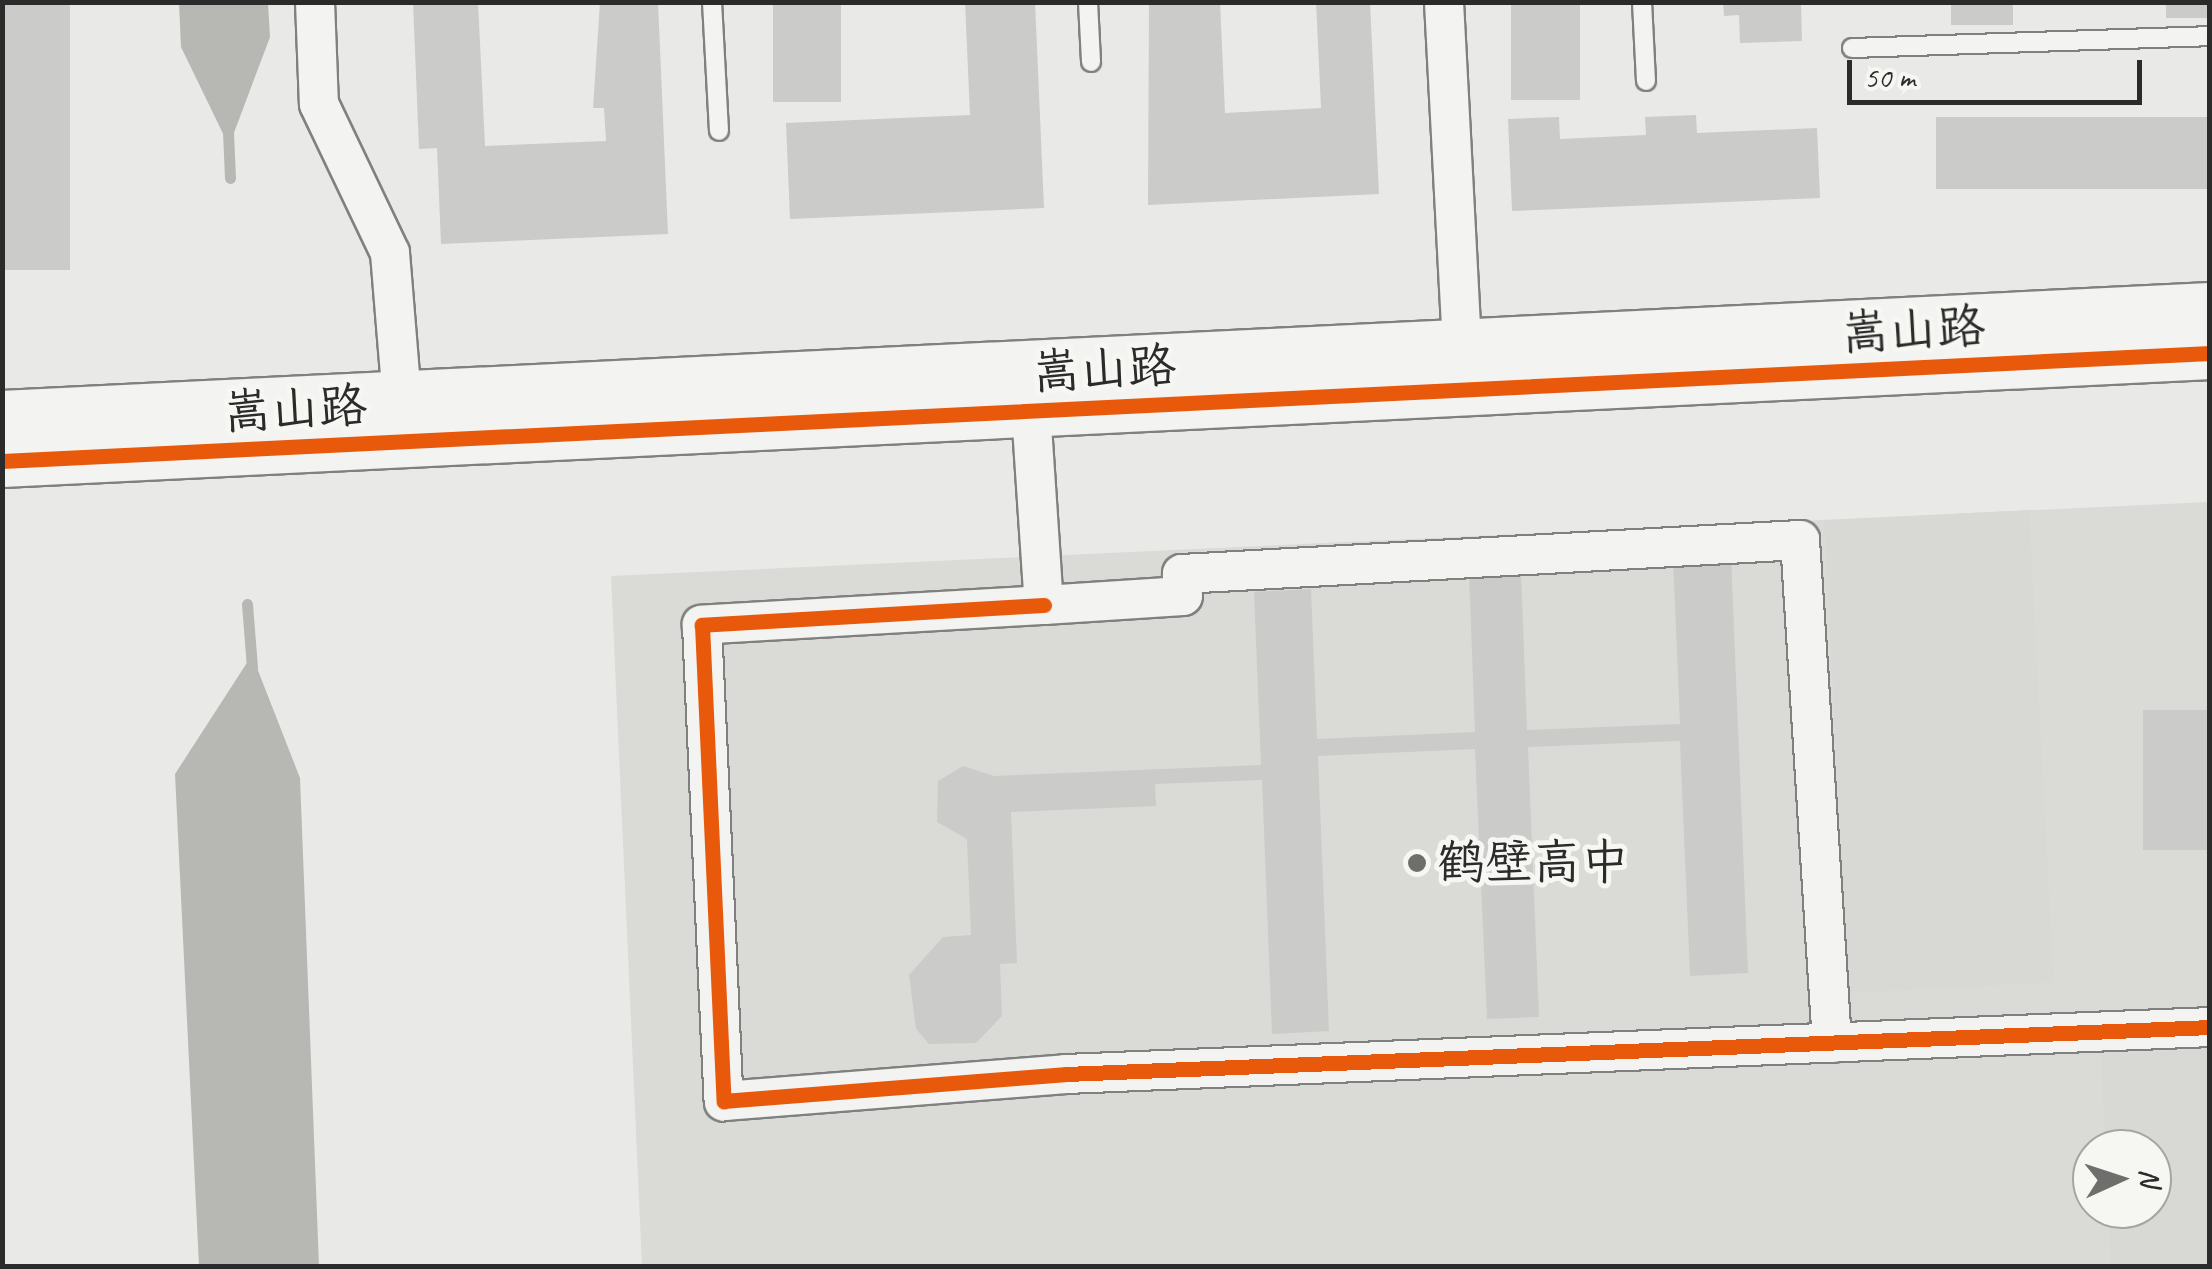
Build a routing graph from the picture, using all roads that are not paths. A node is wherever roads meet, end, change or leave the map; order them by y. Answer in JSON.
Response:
{"nodes":[{"id":1,"x":315,"y":2,"type":"edge"},
{"id":2,"x":712,"y":2,"type":"edge"},
{"id":3,"x":1088,"y":2,"type":"edge"},
{"id":4,"x":1444,"y":2,"type":"edge"},
{"id":5,"x":1642,"y":2,"type":"edge"},
{"id":6,"x":2210,"y":36,"type":"edge"},
{"id":7,"x":1852,"y":48,"type":"dead end"},
{"id":8,"x":1090,"y":62,"type":"dead end"},
{"id":9,"x":1646,"y":81,"type":"dead end"},
{"id":10,"x":719,"y":131,"type":"dead end"},
{"id":11,"x":2210,"y":308,"type":"edge"},
{"id":12,"x":1462,"y":345,"type":"junction"},
{"id":13,"x":2210,"y":353,"type":"edge"},
{"id":14,"x":402,"y":398,"type":"junction"},
{"id":15,"x":1031,"y":410,"type":"junction"},
{"id":16,"x":2,"y":417,"type":"edge"},
{"id":17,"x":2,"y":461,"type":"edge"},
{"id":18,"x":1044,"y":605,"type":"junction"},
{"id":19,"x":2210,"y":1027,"type":"edge"},
{"id":20,"x":1832,"y":1042,"type":"junction"}],
"edges":[{"from":1,"to":14,"type":"street"},
{"from":2,"to":10,"type":"lane"},
{"from":3,"to":8,"type":"lane"},
{"from":4,"to":12,"type":"street"},
{"from":5,"to":9,"type":"lane"},
{"from":6,"to":7,"type":"lane"},
{"from":11,"to":12,"type":"street","name":"嵩山路"},
{"from":12,"to":14,"type":"street","name":"嵩山路"},
{"from":13,"to":15,"type":"street","name":"嵩山路"},
{"from":14,"to":16,"type":"street","name":"嵩山路"},
{"from":15,"to":17,"type":"street","name":"嵩山路"},
{"from":15,"to":18,"type":"street"},
{"from":18,"to":20,"type":"street"},
{"from":18,"to":20,"type":"street"},
{"from":19,"to":20,"type":"street"}]}
